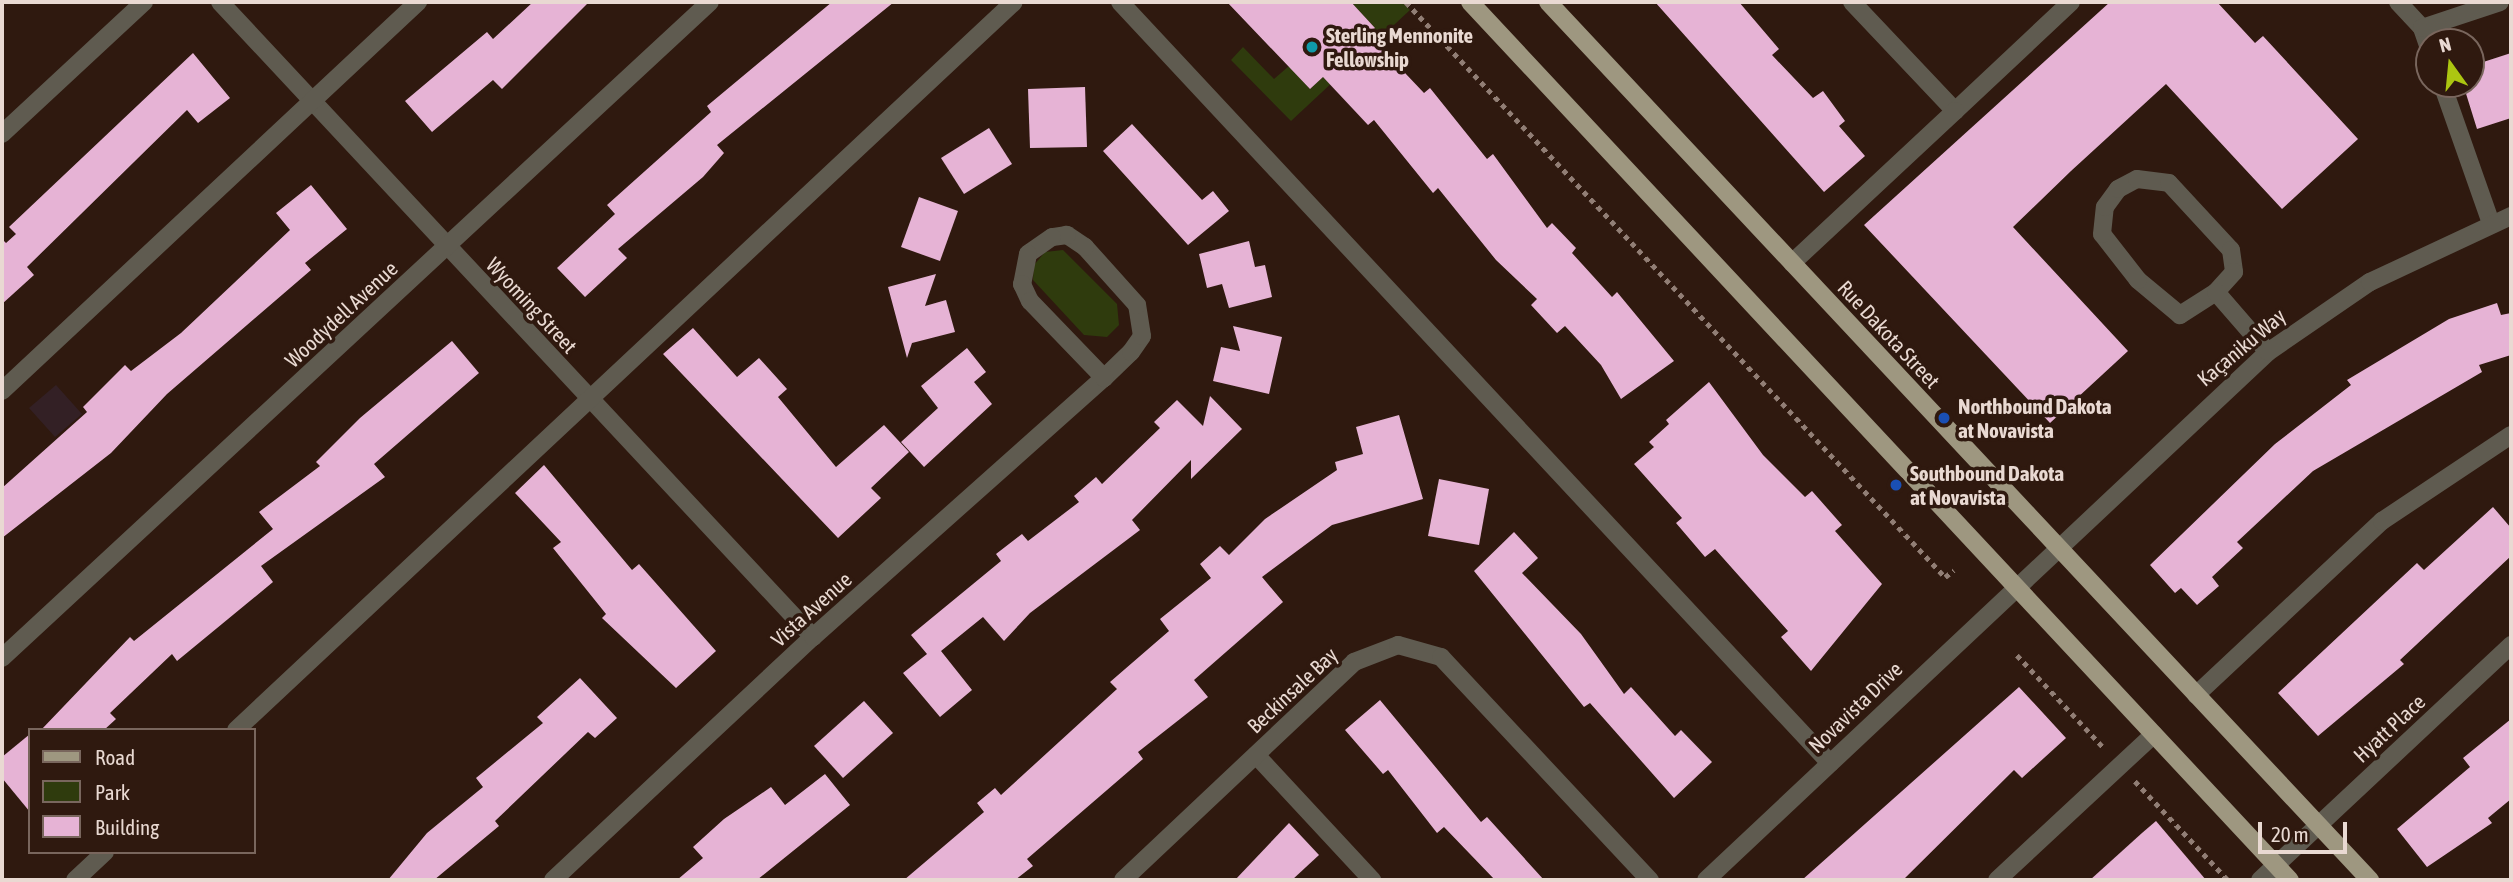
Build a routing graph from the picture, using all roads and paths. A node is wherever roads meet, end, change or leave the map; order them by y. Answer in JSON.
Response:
{"nodes":[{"id":1,"x":144,"y":2,"type":"edge"},
{"id":2,"x":220,"y":2,"type":"edge"},
{"id":3,"x":418,"y":2,"type":"edge"},
{"id":4,"x":710,"y":2,"type":"edge"},
{"id":5,"x":1014,"y":2,"type":"edge"},
{"id":6,"x":1121,"y":2,"type":"edge"},
{"id":7,"x":1406,"y":2,"type":"edge"},
{"id":8,"x":1470,"y":2,"type":"edge"},
{"id":9,"x":1548,"y":2,"type":"edge"},
{"id":10,"x":1852,"y":2,"type":"edge"},
{"id":11,"x":2071,"y":2,"type":"edge"},
{"id":12,"x":2398,"y":2,"type":"edge"},
{"id":13,"x":2500,"y":2,"type":"edge"},
{"id":14,"x":2422,"y":28,"type":"joint"},
{"id":15,"x":2447,"y":98,"type":"edge"},
{"id":16,"x":309,"y":102,"type":"junction"},
{"id":17,"x":1955,"y":111,"type":"junction"},
{"id":18,"x":2,"y":134,"type":"edge"},
{"id":19,"x":2511,"y":216,"type":"edge"},
{"id":20,"x":2491,"y":223,"type":"junction"},
{"id":21,"x":448,"y":246,"type":"junction"},
{"id":22,"x":1792,"y":263,"type":"junction"},
{"id":23,"x":2216,"y":292,"type":"junction"},
{"id":24,"x":2268,"y":352,"type":"junction"},
{"id":25,"x":1104,"y":378,"type":"junction"},
{"id":26,"x":2,"y":391,"type":"edge"},
{"id":27,"x":589,"y":400,"type":"junction"},
{"id":28,"x":2511,"y":435,"type":"edge"},
{"id":29,"x":2057,"y":546,"type":"junction"},
{"id":30,"x":2036,"y":566,"type":"joint"},
{"id":31,"x":1954,"y":570,"type":"dead end"},
{"id":32,"x":2015,"y":586,"type":"junction"},
{"id":33,"x":813,"y":638,"type":"junction"},
{"id":34,"x":2511,"y":645,"type":"edge"},
{"id":35,"x":2,"y":658,"type":"edge"},
{"id":36,"x":2196,"y":695,"type":"junction"},
{"id":37,"x":238,"y":728,"type":"edge"},
{"id":38,"x":2154,"y":734,"type":"junction"},
{"id":39,"x":1256,"y":755,"type":"junction"},
{"id":40,"x":1830,"y":763,"type":"junction"},
{"id":41,"x":2318,"y":825,"type":"junction"},
{"id":42,"x":103,"y":854,"type":"edge"},
{"id":43,"x":2276,"y":865,"type":"junction"},
{"id":44,"x":75,"y":880,"type":"edge"},
{"id":45,"x":553,"y":880,"type":"edge"},
{"id":46,"x":1123,"y":880,"type":"edge"},
{"id":47,"x":1372,"y":880,"type":"edge"},
{"id":48,"x":1650,"y":880,"type":"edge"},
{"id":49,"x":1706,"y":880,"type":"edge"},
{"id":50,"x":1997,"y":880,"type":"edge"},
{"id":51,"x":2260,"y":880,"type":"edge"},
{"id":52,"x":2290,"y":880,"type":"edge"},
{"id":53,"x":2370,"y":880,"type":"edge"}],
"edges":[{"from":1,"to":18,"type":"street"},
{"from":2,"to":16,"type":"street","name":"Wyoming Street"},
{"from":3,"to":16,"type":"street"},
{"from":4,"to":21,"type":"street","name":"Woodydell Avenue"},
{"from":5,"to":27,"type":"street"},
{"from":6,"to":40,"type":"street"},
{"from":7,"to":31,"type":"path"},
{"from":8,"to":32,"type":"main road"},
{"from":9,"to":22,"type":"main road","name":"Rue Dakota Street"},
{"from":10,"to":17,"type":"street"},
{"from":11,"to":17,"type":"street"},
{"from":12,"to":14,"type":"street"},
{"from":13,"to":14,"type":"street"},
{"from":15,"to":20,"type":"street"},
{"from":16,"to":21,"type":"street","name":"Wyoming Street"},
{"from":16,"to":26,"type":"street"},
{"from":17,"to":22,"type":"street"},
{"from":19,"to":20,"type":"street","name":"Kaçaniku Way"},
{"from":20,"to":24,"type":"street","name":"Kaçaniku Way"},
{"from":21,"to":27,"type":"street","name":"Wyoming Street"},
{"from":21,"to":35,"type":"street","name":"Woodydell Avenue"},
{"from":22,"to":29,"type":"main road","name":"Rue Dakota Street"},
{"from":23,"to":23,"type":"street"},
{"from":23,"to":24,"type":"street"},
{"from":24,"to":29,"type":"street","name":"Kaçaniku Way"},
{"from":25,"to":25,"type":"street","name":"Vista Avenue"},
{"from":25,"to":33,"type":"street","name":"Vista Avenue"},
{"from":27,"to":33,"type":"street","name":"Wyoming Street"},
{"from":27,"to":37,"type":"street"},
{"from":28,"to":36,"type":"street"},
{"from":29,"to":30,"type":"street","name":"Kaçaniku Way"},
{"from":29,"to":36,"type":"main road","name":"Rue Dakota Street"},
{"from":30,"to":32,"type":"street","name":"Novavista Drive"},
{"from":32,"to":38,"type":"main road"},
{"from":32,"to":40,"type":"street","name":"Novavista Drive"},
{"from":33,"to":45,"type":"street","name":"Vista Avenue"},
{"from":34,"to":41,"type":"street","name":"Hyatt Place"},
{"from":36,"to":41,"type":"main road","name":"Rue Dakota Street"},
{"from":38,"to":43,"type":"main road"},
{"from":38,"to":50,"type":"street"},
{"from":39,"to":46,"type":"street","name":"Beckinsale Bay"},
{"from":39,"to":47,"type":"street"},
{"from":39,"to":48,"type":"street","name":"Beckinsale Bay"},
{"from":40,"to":49,"type":"street","name":"Novavista Drive"},
{"from":41,"to":43,"type":"street","name":"Hyatt Place"},
{"from":41,"to":53,"type":"main road","name":"Rue Dakota Street"},
{"from":42,"to":44,"type":"street"},
{"from":43,"to":51,"type":"street","name":"Hyatt Place"},
{"from":43,"to":52,"type":"main road"}]}
